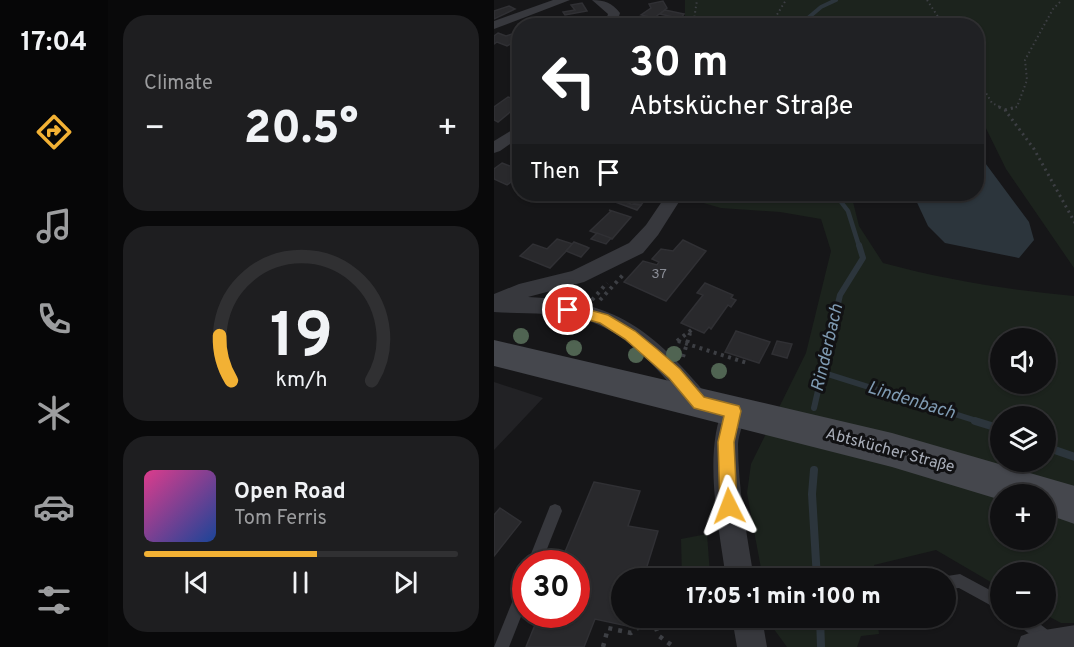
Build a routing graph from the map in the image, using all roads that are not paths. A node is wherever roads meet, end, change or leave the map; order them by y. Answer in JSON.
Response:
{"nodes":[{"id":1,"x":564,"y":0,"type":"edge"},
{"id":2,"x":598,"y":0,"type":"edge"},
{"id":3,"x":514,"y":18,"type":"edge"},
{"id":4,"x":612,"y":18,"type":"edge"},
{"id":5,"x":512,"y":19,"type":"edge"},
{"id":6,"x":494,"y":25,"type":"edge"},
{"id":7,"x":512,"y":135,"type":"edge"},
{"id":8,"x":494,"y":148,"type":"edge"},
{"id":9,"x":671,"y":201,"type":"edge"},
{"id":10,"x":494,"y":304,"type":"edge"},
{"id":11,"x":494,"y":353,"type":"edge"},
{"id":12,"x":700,"y":403,"type":"junction"},
{"id":13,"x":733,"y":411,"type":"junction"},
{"id":14,"x":1008,"y":484,"type":"edge"},
{"id":15,"x":1056,"y":499,"type":"edge"},
{"id":16,"x":1074,"y":505,"type":"edge"},
{"id":17,"x":555,"y":510,"type":"dead end"},
{"id":18,"x":539,"y":550,"type":"edge"},
{"id":19,"x":738,"y":568,"type":"edge"},
{"id":20,"x":956,"y":581,"type":"edge"},
{"id":21,"x":990,"y":598,"type":"edge"},
{"id":22,"x":512,"y":620,"type":"edge"},
{"id":23,"x":749,"y":628,"type":"edge"},
{"id":24,"x":1033,"y":628,"type":"edge"},
{"id":25,"x":1053,"y":643,"type":"edge"},
{"id":26,"x":501,"y":647,"type":"edge"},
{"id":27,"x":752,"y":647,"type":"edge"}],
"edges":[{"from":1,"to":3,"type":"street"},
{"from":2,"to":4,"type":"street"},
{"from":5,"to":6,"type":"street"},
{"from":7,"to":8,"type":"street"},
{"from":9,"to":10,"type":"street"},
{"from":10,"to":12,"type":"street"},
{"from":11,"to":12,"type":"street","name":"Abtskücher Straße"},
{"from":12,"to":13,"type":"street","name":"Abtskücher Straße"},
{"from":13,"to":14,"type":"street","name":"Abtskücher Straße"},
{"from":13,"to":19,"type":"street"},
{"from":15,"to":16,"type":"street","name":"Abtskücher Straße"},
{"from":17,"to":18,"type":"lane"},
{"from":20,"to":21,"type":"lane"},
{"from":22,"to":26,"type":"lane"},
{"from":23,"to":27,"type":"street"},
{"from":24,"to":25,"type":"lane"}]}
